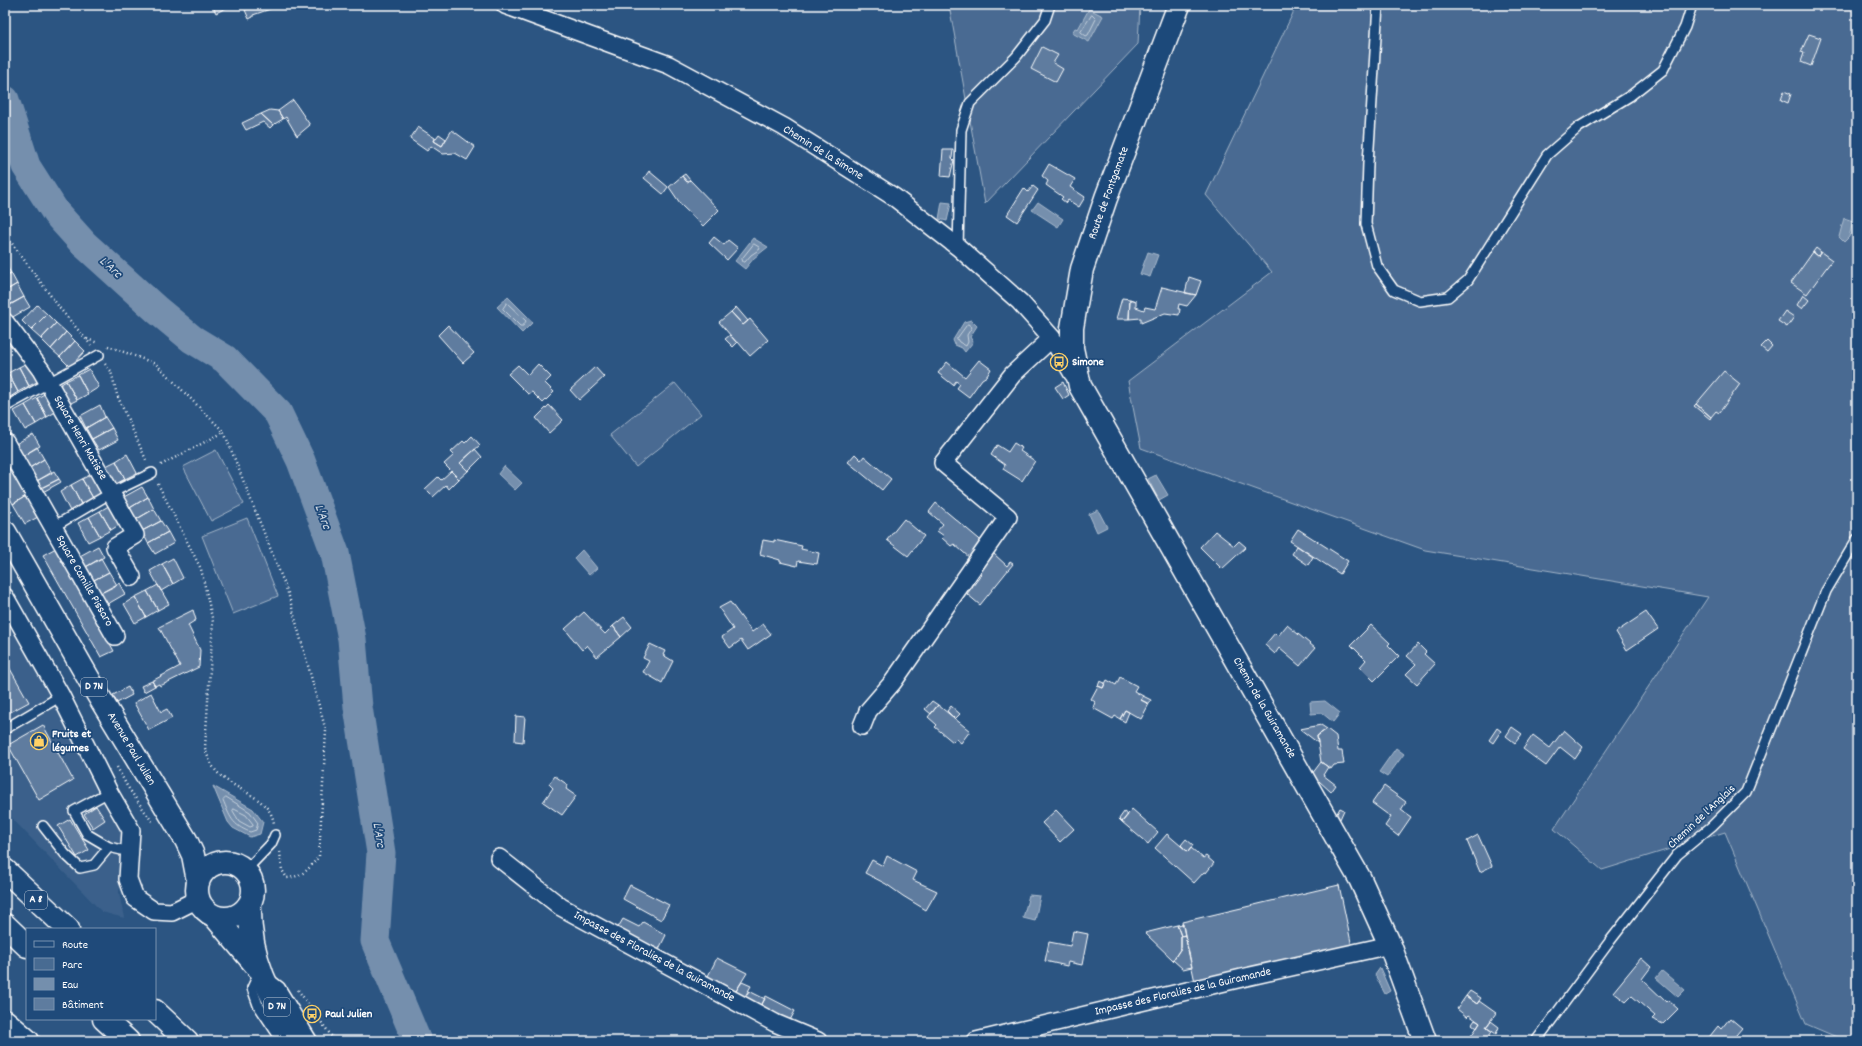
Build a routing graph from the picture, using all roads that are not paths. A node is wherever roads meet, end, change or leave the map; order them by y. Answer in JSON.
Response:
{"nodes":[{"id":1,"x":505,"y":5,"type":"edge"},
{"id":2,"x":1050,"y":5,"type":"edge"},
{"id":3,"x":1179,"y":5,"type":"edge"},
{"id":4,"x":1378,"y":5,"type":"edge"},
{"id":5,"x":1692,"y":5,"type":"edge"},
{"id":6,"x":958,"y":247,"type":"junction"},
{"id":7,"x":5,"y":322,"type":"edge"},
{"id":8,"x":1052,"y":338,"type":"junction"},
{"id":9,"x":99,"y":355,"type":"road end"},
{"id":10,"x":48,"y":383,"type":"junction"},
{"id":11,"x":1080,"y":386,"type":"junction"},
{"id":12,"x":5,"y":407,"type":"edge"},
{"id":13,"x":5,"y":442,"type":"edge"},
{"id":14,"x":151,"y":472,"type":"road end"},
{"id":15,"x":111,"y":493,"type":"junction"},
{"id":16,"x":53,"y":527,"type":"junction"},
{"id":17,"x":5,"y":532,"type":"edge"},
{"id":18,"x":1857,"y":539,"type":"edge"},
{"id":19,"x":132,"y":577,"type":"dead end"},
{"id":20,"x":5,"y":597,"type":"edge"},
{"id":21,"x":115,"y":636,"type":"dead end"},
{"id":22,"x":61,"y":696,"type":"junction"},
{"id":23,"x":862,"y":726,"type":"dead end"},
{"id":24,"x":5,"y":728,"type":"edge"},
{"id":25,"x":109,"y":792,"type":"junction"},
{"id":26,"x":43,"y":826,"type":"dead end"},
{"id":27,"x":275,"y":835,"type":"road end"},
{"id":28,"x":186,"y":840,"type":"junction"},
{"id":29,"x":109,"y":847,"type":"junction"},
{"id":30,"x":130,"y":852,"type":"junction"},
{"id":31,"x":499,"y":858,"type":"dead end"},
{"id":32,"x":239,"y":867,"type":"junction"},
{"id":33,"x":5,"y":870,"type":"edge"},
{"id":34,"x":198,"y":890,"type":"junction"},
{"id":35,"x":250,"y":903,"type":"junction"},
{"id":36,"x":215,"y":917,"type":"junction"},
{"id":37,"x":5,"y":925,"type":"edge"},
{"id":38,"x":67,"y":928,"type":"edge"},
{"id":39,"x":26,"y":945,"type":"edge"},
{"id":40,"x":1390,"y":945,"type":"junction"},
{"id":41,"x":260,"y":971,"type":"junction"},
{"id":42,"x":156,"y":1012,"type":"edge"},
{"id":43,"x":105,"y":1020,"type":"edge"},
{"id":44,"x":5,"y":1021,"type":"edge"},
{"id":45,"x":28,"y":1041,"type":"edge"},
{"id":46,"x":128,"y":1041,"type":"edge"},
{"id":47,"x":187,"y":1041,"type":"edge"},
{"id":48,"x":282,"y":1041,"type":"edge"},
{"id":49,"x":298,"y":1041,"type":"edge"},
{"id":50,"x":313,"y":1041,"type":"edge"},
{"id":51,"x":818,"y":1041,"type":"edge"},
{"id":52,"x":976,"y":1041,"type":"edge"},
{"id":53,"x":1425,"y":1041,"type":"edge"},
{"id":54,"x":1536,"y":1041,"type":"edge"}],
"edges":[{"from":1,"to":6,"type":"street","name":"Chemin de la Simone"},
{"from":2,"to":6,"type":"lane"},
{"from":3,"to":11,"type":"main road","name":"Route de Fontgamate"},
{"from":4,"to":5,"type":"lane"},
{"from":6,"to":8,"type":"street","name":"Chemin de la Simone"},
{"from":7,"to":10,"type":"street","name":"Square Henri Matisse"},
{"from":8,"to":11,"type":"street","name":"Chemin de la Simone"},
{"from":8,"to":23,"type":"street"},
{"from":9,"to":10,"type":"lane"},
{"from":10,"to":12,"type":"lane"},
{"from":10,"to":15,"type":"street","name":"Square Henri Matisse"},
{"from":11,"to":40,"type":"main road","name":"Chemin de la Guiramande"},
{"from":13,"to":16,"type":"street"},
{"from":14,"to":15,"type":"lane"},
{"from":15,"to":16,"type":"lane"},
{"from":15,"to":19,"type":"street"},
{"from":16,"to":21,"type":"street","name":"Square Camille Pissaro"},
{"from":17,"to":28,"type":"main road","name":"Avenue Paul Julien","number":"D 7N"},
{"from":18,"to":54,"type":"lane","name":"Chemin de l'Anglais"},
{"from":20,"to":22,"type":"street"},
{"from":22,"to":24,"type":"lane"},
{"from":22,"to":25,"type":"street"},
{"from":25,"to":29,"type":"lane"},
{"from":25,"to":30,"type":"street"},
{"from":26,"to":29,"type":"lane"},
{"from":27,"to":32,"type":"lane"},
{"from":28,"to":32,"type":"main road","name":"Avenue Paul Julien","number":"D 7N"},
{"from":28,"to":34,"type":"main road","name":"Avenue Paul Julien","number":"D 7N"},
{"from":29,"to":30,"type":"lane"},
{"from":30,"to":34,"type":"street"},
{"from":31,"to":51,"type":"street","name":"Impasse des Floralies de la Guiramande"},
{"from":32,"to":34,"type":"main road"},
{"from":32,"to":35,"type":"main road"},
{"from":33,"to":38,"type":"main road","number":"A 8"},
{"from":34,"to":36,"type":"main road"},
{"from":35,"to":36,"type":"main road"},
{"from":35,"to":41,"type":"main road","number":"D 7N"},
{"from":36,"to":41,"type":"main road","number":"D 7N"},
{"from":37,"to":39,"type":"main road"},
{"from":40,"to":52,"type":"street","name":"Impasse des Floralies de la Guiramande"},
{"from":40,"to":53,"type":"main road","name":"Chemin de la Guiramande"},
{"from":41,"to":48,"type":"lane"},
{"from":41,"to":49,"type":"main road","number":"D 7N"},
{"from":41,"to":50,"type":"lane"},
{"from":42,"to":47,"type":"main road"},
{"from":43,"to":46,"type":"main road"},
{"from":44,"to":45,"type":"main road"}]}
